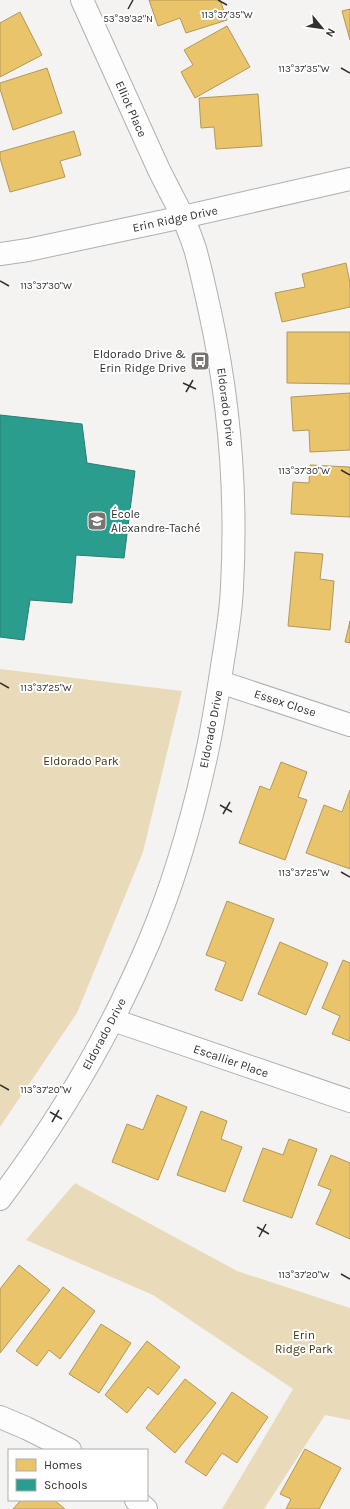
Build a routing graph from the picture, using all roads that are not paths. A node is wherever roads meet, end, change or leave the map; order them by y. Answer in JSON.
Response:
{"nodes":[{"id":1,"x":82,"y":0,"type":"edge"},
{"id":2,"x":350,"y":179,"type":"edge"},
{"id":3,"x":183,"y":217,"type":"junction"},
{"id":4,"x":0,"y":254,"type":"edge"},
{"id":5,"x":220,"y":682,"type":"junction"},
{"id":6,"x":350,"y":725,"type":"edge"},
{"id":7,"x":113,"y":1020,"type":"junction"},
{"id":8,"x":350,"y":1101,"type":"edge"},
{"id":9,"x":0,"y":1199,"type":"edge"},
{"id":10,"x":0,"y":1417,"type":"edge"},
{"id":11,"x":68,"y":1449,"type":"edge"},
{"id":12,"x":137,"y":1501,"type":"edge"},
{"id":13,"x":146,"y":1509,"type":"edge"}],
"edges":[{"from":1,"to":3,"type":"street","name":"Elliot Place"},
{"from":2,"to":3,"type":"street","name":"Erin Ridge Drive"},
{"from":3,"to":4,"type":"street","name":"Erin Ridge Drive"},
{"from":3,"to":5,"type":"street","name":"Eldorado Drive"},
{"from":5,"to":6,"type":"street","name":"Essex Close"},
{"from":5,"to":7,"type":"street","name":"Eldorado Drive"},
{"from":7,"to":8,"type":"street","name":"Escallier Place"},
{"from":7,"to":9,"type":"street","name":"Eldorado Drive"},
{"from":10,"to":11,"type":"street"},
{"from":12,"to":13,"type":"street"}]}
